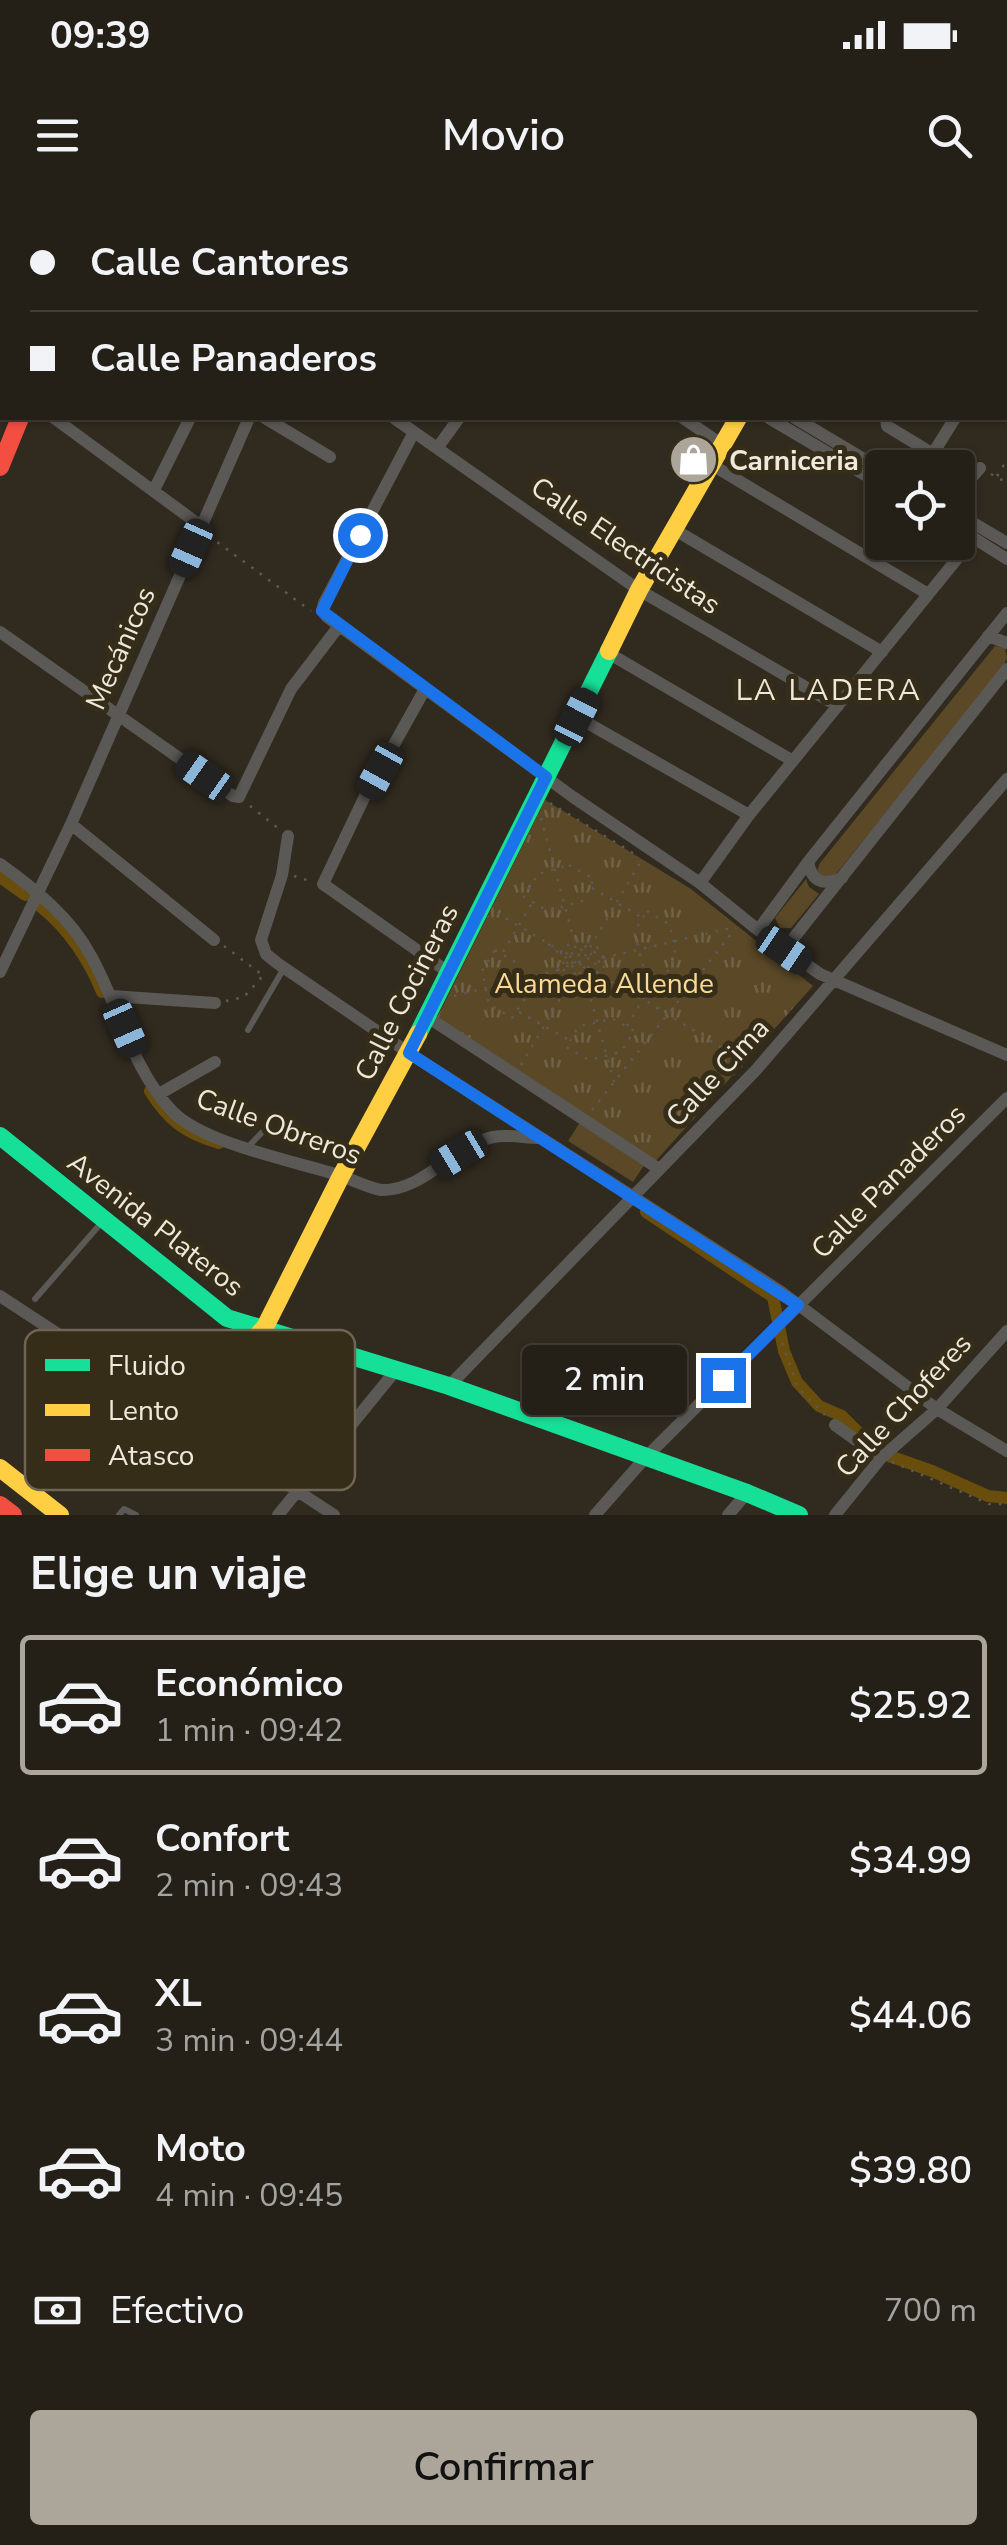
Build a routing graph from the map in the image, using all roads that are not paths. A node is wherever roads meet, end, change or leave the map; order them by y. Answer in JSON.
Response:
{"nodes":[{"id":1,"x":19,"y":420,"type":"edge"},
{"id":2,"x":57,"y":420,"type":"edge"},
{"id":3,"x":189,"y":420,"type":"edge"},
{"id":4,"x":247,"y":420,"type":"edge"},
{"id":5,"x":268,"y":420,"type":"edge"},
{"id":6,"x":397,"y":420,"type":"edge"},
{"id":7,"x":458,"y":420,"type":"edge"},
{"id":8,"x":686,"y":420,"type":"edge"},
{"id":9,"x":737,"y":420,"type":"edge"},
{"id":10,"x":772,"y":420,"type":"edge"},
{"id":11,"x":798,"y":420,"type":"edge"},
{"id":12,"x":886,"y":420,"type":"edge"},
{"id":13,"x":953,"y":420,"type":"edge"},
{"id":14,"x":414,"y":432,"type":"junction"},
{"id":15,"x":721,"y":444,"type":"junction"},
{"id":16,"x":438,"y":448,"type":"junction"},
{"id":17,"x":928,"y":450,"type":"edge"},
{"id":18,"x":932,"y":450,"type":"edge"},
{"id":19,"x":330,"y":458,"type":"dead end"},
{"id":20,"x":865,"y":460,"type":"edge"},
{"id":21,"x":709,"y":463,"type":"junction"},
{"id":22,"x":0,"y":467,"type":"edge"},
{"id":23,"x":980,"y":468,"type":"road end"},
{"id":24,"x":975,"y":474,"type":"edge"},
{"id":25,"x":865,"y":475,"type":"edge"},
{"id":26,"x":154,"y":490,"type":"junction"},
{"id":27,"x":975,"y":524,"type":"edge"},
{"id":28,"x":675,"y":530,"type":"junction"},
{"id":29,"x":205,"y":532,"type":"junction"},
{"id":30,"x":975,"y":539,"type":"edge"},
{"id":31,"x":1007,"y":543,"type":"edge"},
{"id":32,"x":1007,"y":559,"type":"edge"},
{"id":33,"x":956,"y":560,"type":"edge"},
{"id":34,"x":639,"y":590,"type":"junction"},
{"id":35,"x":928,"y":594,"type":"junction"},
{"id":36,"x":1007,"y":613,"type":"edge"},
{"id":37,"x":339,"y":626,"type":"junction"},
{"id":38,"x":0,"y":632,"type":"edge"},
{"id":39,"x":988,"y":636,"type":"junction"},
{"id":40,"x":1007,"y":642,"type":"edge"},
{"id":41,"x":882,"y":652,"type":"junction"},
{"id":42,"x":610,"y":654,"type":"junction"},
{"id":43,"x":1007,"y":669,"type":"edge"},
{"id":44,"x":425,"y":689,"type":"junction"},
{"id":45,"x":838,"y":706,"type":"junction"},
{"id":46,"x":117,"y":716,"type":"junction"},
{"id":47,"x":577,"y":717,"type":"junction"},
{"id":48,"x":793,"y":761,"type":"junction"},
{"id":49,"x":546,"y":777,"type":"junction"},
{"id":50,"x":1007,"y":779,"type":"edge"},
{"id":51,"x":749,"y":815,"type":"junction"},
{"id":52,"x":71,"y":824,"type":"junction"},
{"id":53,"x":288,"y":836,"type":"road end"},
{"id":54,"x":808,"y":862,"type":"junction"},
{"id":55,"x":0,"y":864,"type":"edge"},
{"id":56,"x":842,"y":878,"type":"junction"},
{"id":57,"x":700,"y":883,"type":"junction"},
{"id":58,"x":36,"y":894,"type":"junction"},
{"id":59,"x":758,"y":930,"type":"junction"},
{"id":60,"x":214,"y":940,"type":"road end"},
{"id":61,"x":784,"y":950,"type":"junction"},
{"id":62,"x":280,"y":965,"type":"junction"},
{"id":63,"x":0,"y":972,"type":"edge"},
{"id":64,"x":448,"y":972,"type":"junction"},
{"id":65,"x":833,"y":982,"type":"junction"},
{"id":66,"x":111,"y":996,"type":"junction"},
{"id":67,"x":214,"y":1003,"type":"road end"},
{"id":68,"x":426,"y":1016,"type":"junction"},
{"id":69,"x":248,"y":1030,"type":"dead end"},
{"id":70,"x":409,"y":1053,"type":"junction"},
{"id":71,"x":1007,"y":1055,"type":"edge"},
{"id":72,"x":215,"y":1062,"type":"dead end"},
{"id":73,"x":158,"y":1094,"type":"junction"},
{"id":74,"x":1007,"y":1098,"type":"edge"},
{"id":75,"x":270,"y":1124,"type":"dead end"},
{"id":76,"x":0,"y":1136,"type":"edge"},
{"id":77,"x":542,"y":1137,"type":"junction"},
{"id":78,"x":247,"y":1148,"type":"junction"},
{"id":79,"x":659,"y":1168,"type":"junction"},
{"id":80,"x":341,"y":1176,"type":"junction"},
{"id":81,"x":633,"y":1198,"type":"junction"},
{"id":82,"x":103,"y":1221,"type":"junction"},
{"id":83,"x":0,"y":1296,"type":"edge"},
{"id":84,"x":35,"y":1299,"type":"dead end"},
{"id":85,"x":798,"y":1305,"type":"junction"},
{"id":86,"x":264,"y":1327,"type":"junction"},
{"id":87,"x":52,"y":1330,"type":"edge"},
{"id":88,"x":261,"y":1330,"type":"edge"},
{"id":89,"x":273,"y":1330,"type":"edge"},
{"id":90,"x":1007,"y":1331,"type":"edge"},
{"id":91,"x":355,"y":1357,"type":"edge"},
{"id":92,"x":396,"y":1370,"type":"junction"},
{"id":93,"x":450,"y":1386,"type":"junction"},
{"id":94,"x":937,"y":1410,"type":"junction"},
{"id":95,"x":355,"y":1419,"type":"edge"},
{"id":96,"x":835,"y":1425,"type":"road end"},
{"id":97,"x":1007,"y":1451,"type":"edge"},
{"id":98,"x":646,"y":1458,"type":"junction"},
{"id":99,"x":881,"y":1458,"type":"junction"},
{"id":100,"x":0,"y":1468,"type":"edge"},
{"id":101,"x":25,"y":1488,"type":"edge"},
{"id":102,"x":28,"y":1490,"type":"edge"},
{"id":103,"x":296,"y":1490,"type":"joint"},
{"id":104,"x":747,"y":1493,"type":"junction"},
{"id":105,"x":0,"y":1504,"type":"edge"},
{"id":106,"x":13,"y":1515,"type":"edge"},
{"id":107,"x":60,"y":1515,"type":"edge"},
{"id":108,"x":119,"y":1515,"type":"edge"},
{"id":109,"x":136,"y":1515,"type":"edge"},
{"id":110,"x":278,"y":1515,"type":"edge"},
{"id":111,"x":334,"y":1515,"type":"edge"},
{"id":112,"x":595,"y":1515,"type":"edge"},
{"id":113,"x":728,"y":1515,"type":"edge"},
{"id":114,"x":799,"y":1515,"type":"edge"},
{"id":115,"x":836,"y":1515,"type":"edge"}],
"edges":[{"from":1,"to":22,"type":"street"},
{"from":2,"to":26,"type":"street"},
{"from":3,"to":26,"type":"street"},
{"from":4,"to":29,"type":"street","name":"Mecánicos"},
{"from":5,"to":19,"type":"street"},
{"from":6,"to":14,"type":"street","name":"Calle Electricistas"},
{"from":7,"to":16,"type":"street"},
{"from":8,"to":15,"type":"street"},
{"from":9,"to":15,"type":"street","name":"Calle Cocineras"},
{"from":10,"to":25,"type":"street"},
{"from":11,"to":20,"type":"street"},
{"from":12,"to":17,"type":"street"},
{"from":13,"to":18,"type":"street"},
{"from":14,"to":16,"type":"street","name":"Calle Electricistas"},
{"from":14,"to":37,"type":"street"},
{"from":15,"to":21,"type":"street","name":"Calle Cocineras"},
{"from":16,"to":34,"type":"street","name":"Calle Electricistas"},
{"from":21,"to":28,"type":"street","name":"Calle Cocineras"},
{"from":21,"to":35,"type":"street"},
{"from":23,"to":24,"type":"street"},
{"from":26,"to":29,"type":"street"},
{"from":27,"to":31,"type":"street"},
{"from":28,"to":34,"type":"street","name":"Calle Cocineras"},
{"from":28,"to":41,"type":"street"},
{"from":29,"to":46,"type":"street","name":"Mecánicos"},
{"from":30,"to":32,"type":"street"},
{"from":33,"to":35,"type":"street"},
{"from":34,"to":42,"type":"street","name":"Calle Cocineras"},
{"from":34,"to":45,"type":"street","name":"Calle Electricistas"},
{"from":35,"to":41,"type":"street"},
{"from":36,"to":39,"type":"street"},
{"from":37,"to":44,"type":"street"},
{"from":37,"to":46,"type":"street"},
{"from":38,"to":46,"type":"street"},
{"from":39,"to":40,"type":"street"},
{"from":39,"to":54,"type":"street"},
{"from":41,"to":45,"type":"street"},
{"from":42,"to":47,"type":"street","name":"Calle Cocineras"},
{"from":42,"to":48,"type":"street"},
{"from":43,"to":56,"type":"street"},
{"from":44,"to":49,"type":"street"},
{"from":44,"to":64,"type":"street"},
{"from":45,"to":48,"type":"street"},
{"from":46,"to":52,"type":"street","name":"Mecánicos"},
{"from":47,"to":49,"type":"street","name":"Calle Cocineras"},
{"from":47,"to":51,"type":"street"},
{"from":48,"to":51,"type":"street"},
{"from":49,"to":57,"type":"street"},
{"from":49,"to":64,"type":"street","name":"Calle Cocineras"},
{"from":50,"to":65,"type":"street","name":"Calle Cima"},
{"from":51,"to":57,"type":"street"},
{"from":52,"to":58,"type":"street","name":"Mecánicos"},
{"from":52,"to":60,"type":"street"},
{"from":53,"to":62,"type":"street"},
{"from":54,"to":56,"type":"street"},
{"from":54,"to":59,"type":"street"},
{"from":55,"to":58,"type":"street","name":"Calle Obreros"},
{"from":56,"to":61,"type":"street"},
{"from":57,"to":59,"type":"street"},
{"from":58,"to":63,"type":"street","name":"Mecánicos"},
{"from":58,"to":66,"type":"street","name":"Calle Obreros"},
{"from":59,"to":61,"type":"street"},
{"from":61,"to":65,"type":"street"},
{"from":62,"to":69,"type":"lane"},
{"from":62,"to":70,"type":"street"},
{"from":64,"to":68,"type":"street","name":"Calle Cocineras"},
{"from":65,"to":71,"type":"street"},
{"from":65,"to":79,"type":"street","name":"Calle Cima"},
{"from":66,"to":67,"type":"street"},
{"from":66,"to":73,"type":"street","name":"Calle Obreros"},
{"from":68,"to":70,"type":"street","name":"Calle Cocineras"},
{"from":68,"to":79,"type":"street"},
{"from":70,"to":77,"type":"street"},
{"from":70,"to":80,"type":"street","name":"Calle Cocineras"},
{"from":72,"to":73,"type":"street"},
{"from":73,"to":78,"type":"street","name":"Calle Obreros"},
{"from":74,"to":85,"type":"street","name":"Calle Panaderos"},
{"from":75,"to":78,"type":"lane"},
{"from":76,"to":82,"type":"street","name":"Avenida Plateros"},
{"from":77,"to":80,"type":"street","name":"Calle Obreros"},
{"from":77,"to":81,"type":"street"},
{"from":78,"to":80,"type":"street","name":"Calle Obreros"},
{"from":79,"to":81,"type":"street","name":"Calle Cima"},
{"from":80,"to":86,"type":"street","name":"Calle Cocineras"},
{"from":81,"to":85,"type":"street"},
{"from":81,"to":93,"type":"street","name":"Calle Cima"},
{"from":82,"to":84,"type":"lane"},
{"from":82,"to":86,"type":"street","name":"Avenida Plateros"},
{"from":83,"to":87,"type":"street"},
{"from":85,"to":94,"type":"street"},
{"from":85,"to":98,"type":"street","name":"Calle Panaderos"},
{"from":86,"to":88,"type":"street","name":"Calle Cocineras"},
{"from":86,"to":89,"type":"street","name":"Avenida Plateros"},
{"from":90,"to":94,"type":"street","name":"Calle Choferes"},
{"from":91,"to":92,"type":"street","name":"Avenida Plateros"},
{"from":92,"to":93,"type":"street","name":"Avenida Plateros"},
{"from":92,"to":95,"type":"street"},
{"from":93,"to":98,"type":"street","name":"Avenida Plateros"},
{"from":94,"to":97,"type":"street"},
{"from":94,"to":99,"type":"street","name":"Calle Choferes"},
{"from":96,"to":99,"type":"street"},
{"from":98,"to":104,"type":"street","name":"Avenida Plateros"},
{"from":98,"to":112,"type":"street","name":"Calle Panaderos"},
{"from":99,"to":115,"type":"street","name":"Calle Choferes"},
{"from":100,"to":101,"type":"street"},
{"from":102,"to":107,"type":"street"},
{"from":103,"to":110,"type":"street"},
{"from":103,"to":111,"type":"street"},
{"from":104,"to":113,"type":"street"},
{"from":104,"to":114,"type":"street","name":"Avenida Plateros"},
{"from":105,"to":106,"type":"street"},
{"from":108,"to":109,"type":"lane"}]}
